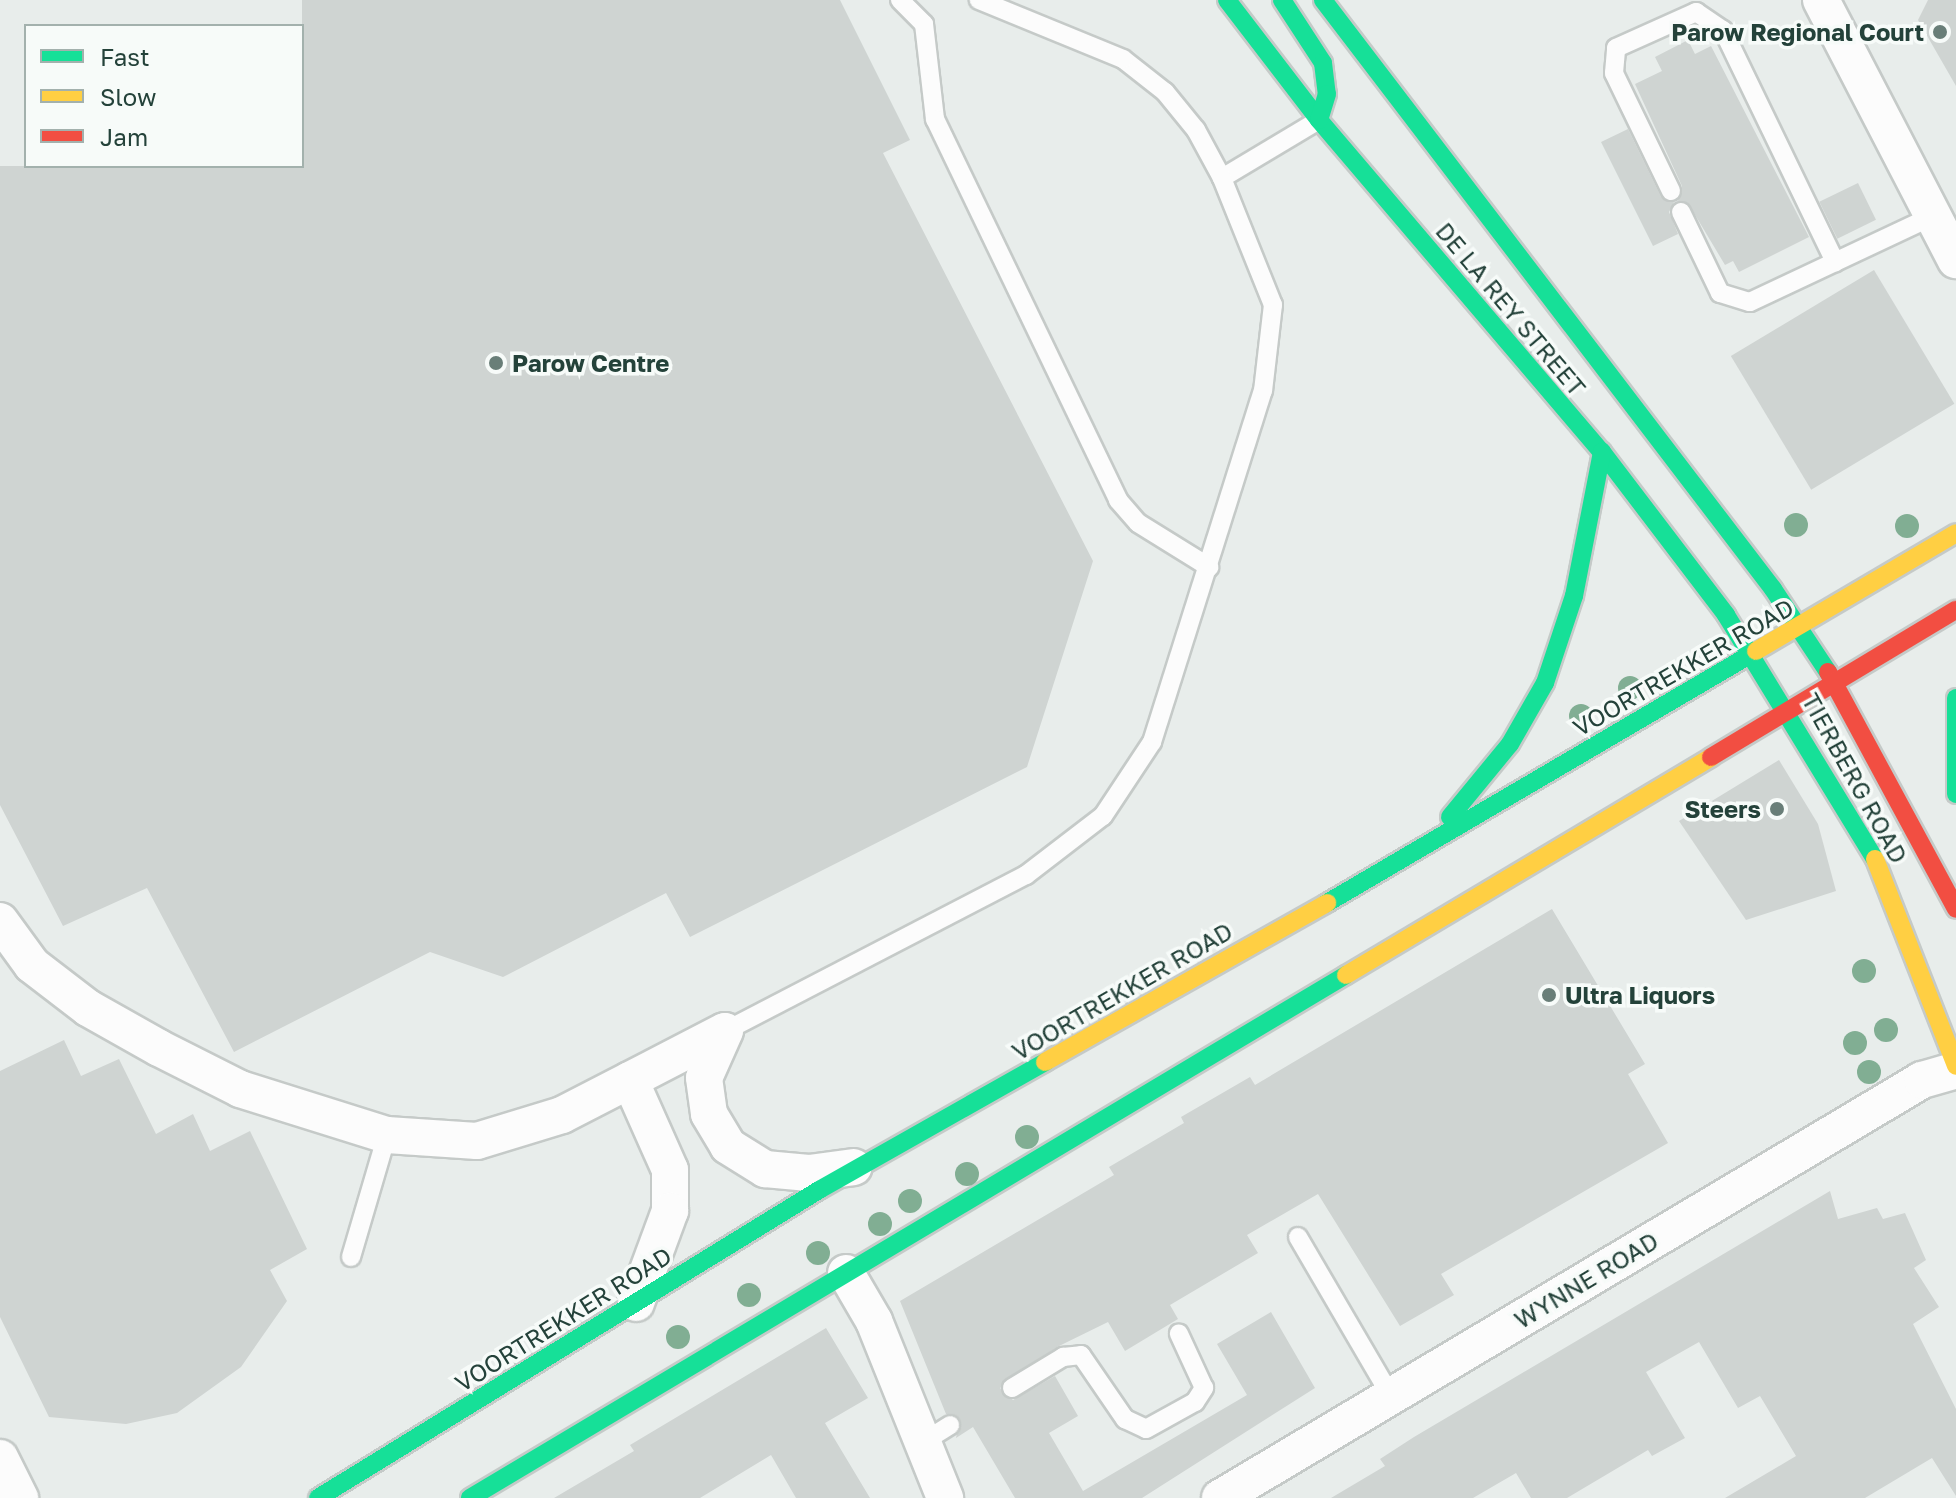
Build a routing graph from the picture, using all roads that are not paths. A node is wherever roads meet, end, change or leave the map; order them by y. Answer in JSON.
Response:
{"nodes":[{"id":1,"x":900,"y":0,"type":"edge"},
{"id":2,"x":979,"y":0,"type":"edge"},
{"id":3,"x":1227,"y":0,"type":"edge"},
{"id":4,"x":1282,"y":0,"type":"edge"},
{"id":5,"x":1323,"y":0,"type":"edge"},
{"id":6,"x":1821,"y":0,"type":"edge"},
{"id":7,"x":1319,"y":120,"type":"junction"},
{"id":8,"x":1222,"y":178,"type":"junction"},
{"id":9,"x":1671,"y":191,"type":"dead end"},
{"id":10,"x":1681,"y":212,"type":"dead end"},
{"id":11,"x":1933,"y":216,"type":"junction"},
{"id":12,"x":1956,"y":260,"type":"edge"},
{"id":13,"x":1835,"y":262,"type":"junction"},
{"id":14,"x":1602,"y":452,"type":"junction"},
{"id":15,"x":1956,"y":533,"type":"edge"},
{"id":16,"x":1209,"y":567,"type":"junction"},
{"id":17,"x":1956,"y":610,"type":"edge"},
{"id":18,"x":1798,"y":627,"type":"junction"},
{"id":19,"x":1752,"y":654,"type":"junction"},
{"id":20,"x":1834,"y":680,"type":"junction"},
{"id":21,"x":1956,"y":698,"type":"edge"},
{"id":22,"x":1788,"y":707,"type":"junction"},
{"id":23,"x":1956,"y":794,"type":"edge"},
{"id":24,"x":1411,"y":855,"type":"junction"},
{"id":25,"x":1956,"y":909,"type":"edge"},
{"id":26,"x":0,"y":921,"type":"edge"},
{"id":27,"x":725,"y":1031,"type":"junction"},
{"id":28,"x":1956,"y":1068,"type":"edge"},
{"id":29,"x":630,"y":1080,"type":"junction"},
{"id":30,"x":583,"y":1104,"type":"junction"},
{"id":31,"x":658,"y":1134,"type":"junction"},
{"id":32,"x":387,"y":1135,"type":"junction"},
{"id":33,"x":861,"y":1166,"type":"junction"},
{"id":34,"x":1298,"y":1237,"type":"dead end"},
{"id":35,"x":351,"y":1257,"type":"dead end"},
{"id":36,"x":846,"y":1273,"type":"junction"},
{"id":37,"x":636,"y":1303,"type":"junction"},
{"id":38,"x":1179,"y":1334,"type":"dead end"},
{"id":39,"x":1012,"y":1388,"type":"dead end"},
{"id":40,"x":1391,"y":1396,"type":"junction"},
{"id":41,"x":0,"y":1458,"type":"edge"},
{"id":42,"x":20,"y":1498,"type":"edge"},
{"id":43,"x":318,"y":1498,"type":"edge"},
{"id":44,"x":470,"y":1498,"type":"edge"},
{"id":45,"x":945,"y":1498,"type":"edge"},
{"id":46,"x":1220,"y":1498,"type":"edge"}],
"edges":[{"from":1,"to":16,"type":"lane"},
{"from":2,"to":8,"type":"lane"},
{"from":3,"to":7,"type":"main road","name":"DE LA REY STREET"},
{"from":4,"to":7,"type":"main road"},
{"from":5,"to":18,"type":"main road","name":"DE LA REY STREET"},
{"from":6,"to":11,"type":"street"},
{"from":7,"to":8,"type":"lane"},
{"from":7,"to":14,"type":"main road","name":"DE LA REY STREET"},
{"from":8,"to":16,"type":"lane"},
{"from":9,"to":13,"type":"lane"},
{"from":10,"to":13,"type":"lane"},
{"from":11,"to":12,"type":"street"},
{"from":11,"to":13,"type":"lane"},
{"from":14,"to":19,"type":"main road","name":"DE LA REY STREET"},
{"from":14,"to":24,"type":"main road"},
{"from":15,"to":18,"type":"main road","name":"VOORTREKKER ROAD"},
{"from":16,"to":27,"type":"lane"},
{"from":17,"to":20,"type":"main road"},
{"from":18,"to":19,"type":"main road","name":"VOORTREKKER ROAD"},
{"from":18,"to":20,"type":"main road","name":"TIERBERG ROAD"},
{"from":19,"to":22,"type":"main road","name":"TIERBERG ROAD"},
{"from":19,"to":24,"type":"main road","name":"VOORTREKKER ROAD"},
{"from":20,"to":22,"type":"main road"},
{"from":20,"to":25,"type":"main road","name":"TIERBERG ROAD"},
{"from":21,"to":23,"type":"main road"},
{"from":22,"to":28,"type":"main road","name":"TIERBERG ROAD"},
{"from":22,"to":36,"type":"main road"},
{"from":24,"to":33,"type":"main road","name":"VOORTREKKER ROAD"},
{"from":26,"to":32,"type":"street"},
{"from":27,"to":29,"type":"street"},
{"from":27,"to":33,"type":"street"},
{"from":28,"to":40,"type":"street","name":"WYNNE ROAD"},
{"from":29,"to":30,"type":"street"},
{"from":29,"to":31,"type":"street"},
{"from":30,"to":31,"type":"street"},
{"from":30,"to":32,"type":"street"},
{"from":31,"to":37,"type":"street"},
{"from":32,"to":35,"type":"lane"},
{"from":33,"to":37,"type":"main road","name":"VOORTREKKER ROAD"},
{"from":34,"to":40,"type":"lane"},
{"from":36,"to":44,"type":"main road"},
{"from":36,"to":45,"type":"street"},
{"from":37,"to":43,"type":"main road","name":"VOORTREKKER ROAD"},
{"from":38,"to":39,"type":"lane"},
{"from":40,"to":46,"type":"street","name":"WYNNE ROAD"},
{"from":41,"to":42,"type":"street"}]}
